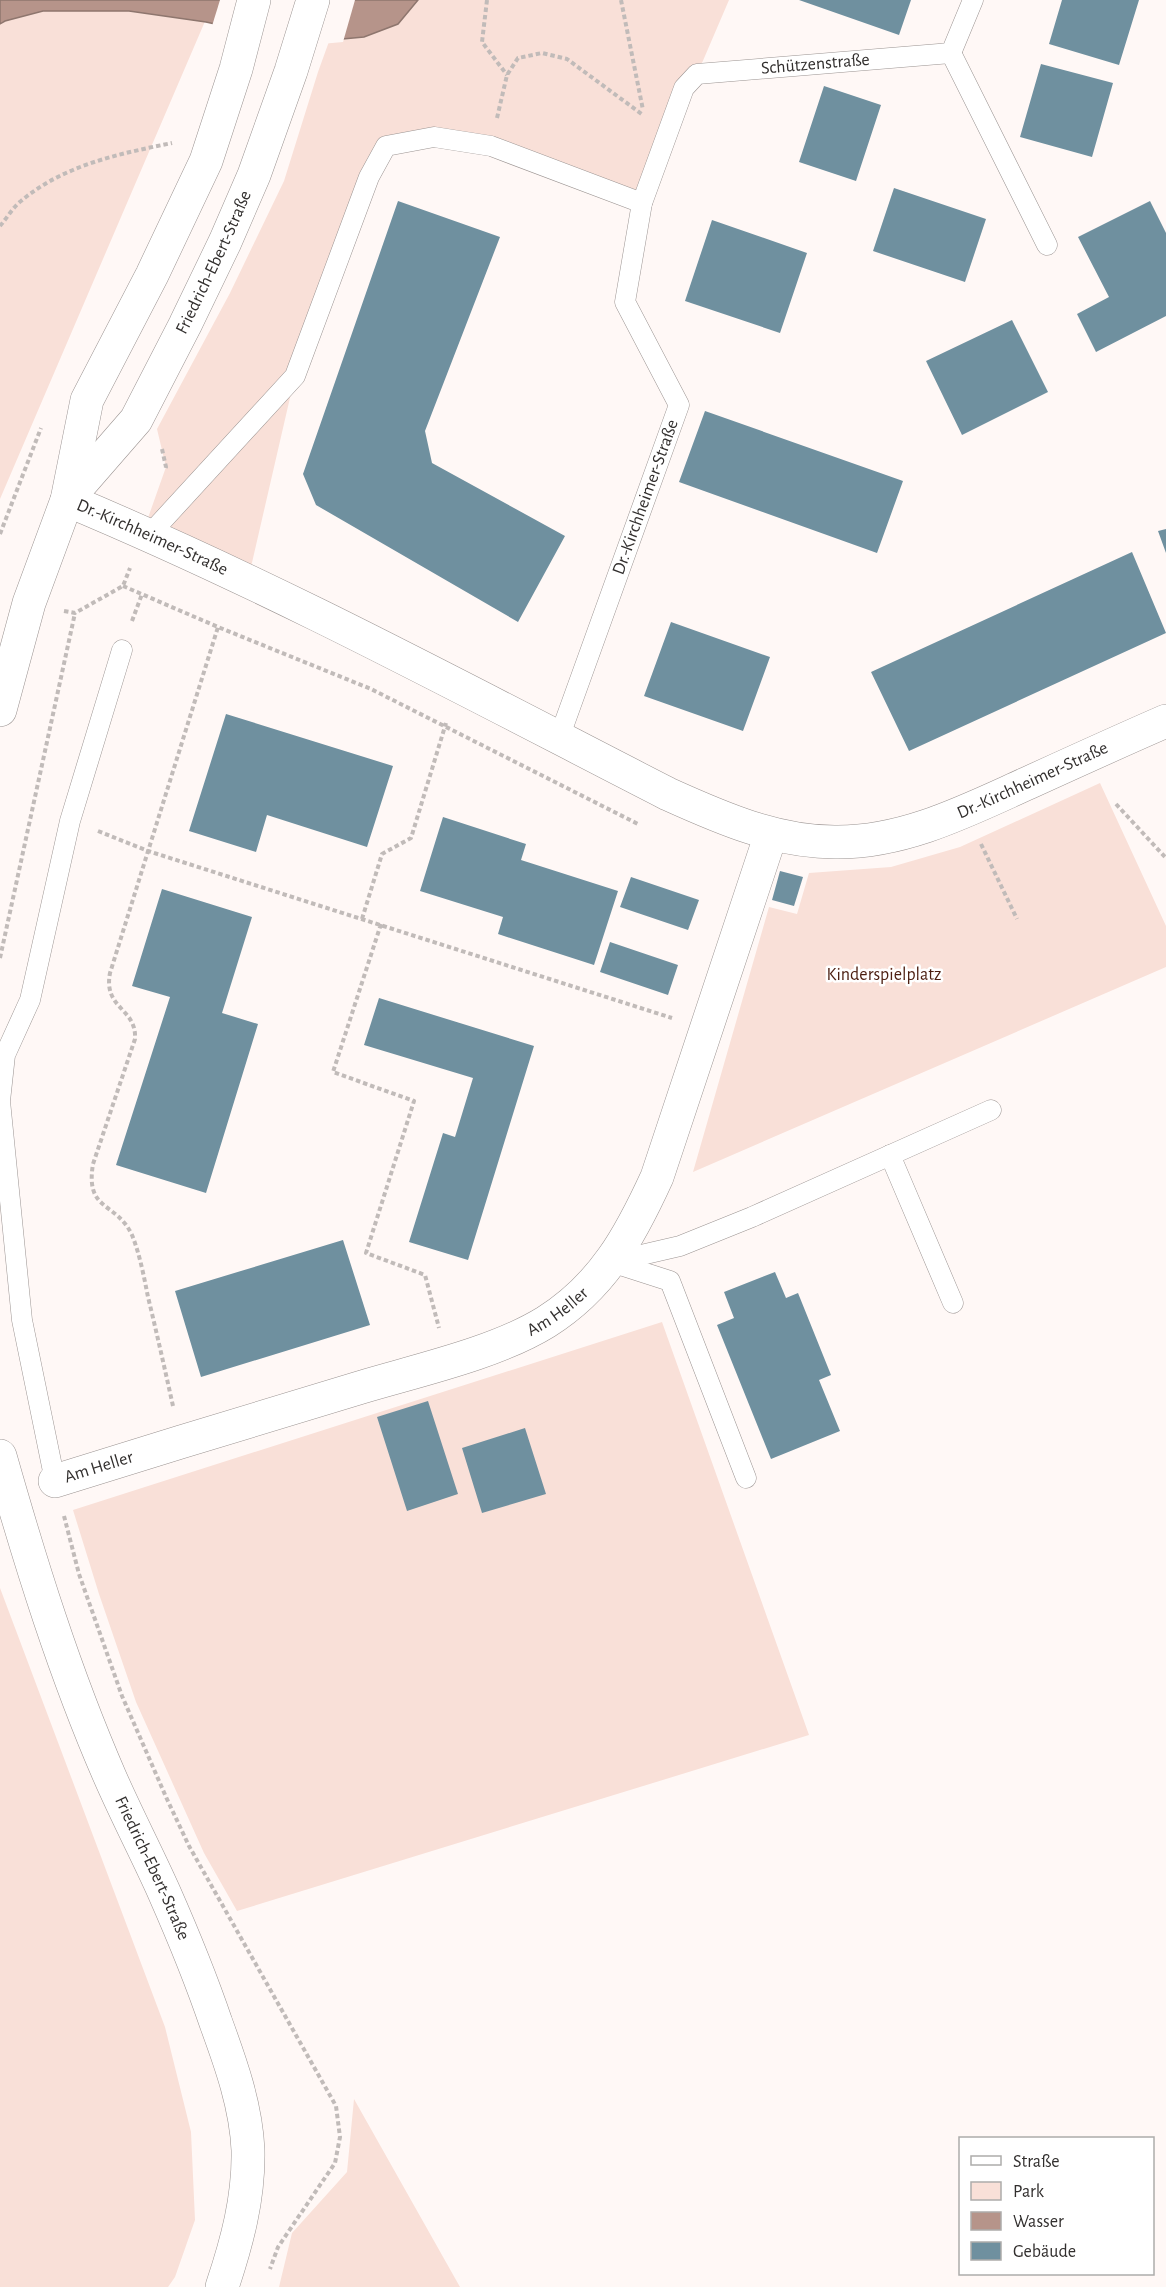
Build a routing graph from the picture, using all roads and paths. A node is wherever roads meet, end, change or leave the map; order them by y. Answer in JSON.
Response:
{"nodes":[{"id":1,"x":254,"y":0,"type":"edge"},
{"id":2,"x":313,"y":0,"type":"edge"},
{"id":3,"x":487,"y":0,"type":"edge"},
{"id":4,"x":621,"y":0,"type":"edge"},
{"id":5,"x":973,"y":0,"type":"edge"},
{"id":6,"x":951,"y":53,"type":"junction"},
{"id":7,"x":507,"y":75,"type":"junction"},
{"id":8,"x":684,"y":88,"type":"joint"},
{"id":9,"x":172,"y":143,"type":"dead end"},
{"id":10,"x":491,"y":146,"type":"junction"},
{"id":11,"x":642,"y":202,"type":"junction"},
{"id":12,"x":0,"y":226,"type":"edge"},
{"id":13,"x":1047,"y":245,"type":"dead end"},
{"id":14,"x":67,"y":500,"type":"junction"},
{"id":15,"x":147,"y":533,"type":"junction"},
{"id":16,"x":123,"y":586,"type":"junction"},
{"id":17,"x":29,"y":603,"type":"junction"},
{"id":18,"x":75,"y":613,"type":"junction"},
{"id":19,"x":218,"y":627,"type":"junction"},
{"id":20,"x":122,"y":650,"type":"dead end"},
{"id":21,"x":458,"y":686,"type":"junction"},
{"id":22,"x":0,"y":710,"type":"edge"},
{"id":23,"x":1166,"y":721,"type":"edge"},
{"id":24,"x":445,"y":726,"type":"junction"},
{"id":25,"x":559,"y":738,"type":"junction"},
{"id":26,"x":1116,"y":804,"type":"dead end"},
{"id":27,"x":966,"y":811,"type":"junction"},
{"id":28,"x":70,"y":821,"type":"junction"},
{"id":29,"x":641,"y":826,"type":"dead end"},
{"id":30,"x":771,"y":834,"type":"junction"},
{"id":31,"x":148,"y":850,"type":"junction"},
{"id":32,"x":1166,"y":858,"type":"edge"},
{"id":33,"x":362,"y":919,"type":"junction"},
{"id":34,"x":1017,"y":920,"type":"dead end"},
{"id":35,"x":381,"y":924,"type":"junction"},
{"id":36,"x":0,"y":958,"type":"edge"},
{"id":37,"x":707,"y":1030,"type":"junction"},
{"id":38,"x":991,"y":1110,"type":"dead end"},
{"id":39,"x":890,"y":1155,"type":"junction"},
{"id":40,"x":611,"y":1262,"type":"junction"},
{"id":41,"x":953,"y":1303,"type":"dead end"},
{"id":42,"x":447,"y":1361,"type":"junction"},
{"id":43,"x":181,"y":1441,"type":"junction"},
{"id":44,"x":0,"y":1456,"type":"edge"},
{"id":45,"x":746,"y":1478,"type":"dead end"},
{"id":46,"x":55,"y":1481,"type":"junction"},
{"id":47,"x":8,"y":1517,"type":"edge"},
{"id":48,"x":278,"y":2247,"type":"dead end"},
{"id":49,"x":222,"y":2287,"type":"edge"}],
"edges":[{"from":1,"to":14,"type":"street","name":"Friedrich-Ebert-Straße"},
{"from":2,"to":14,"type":"street","name":"Friedrich-Ebert-Straße"},
{"from":3,"to":7,"type":"path"},
{"from":4,"to":7,"type":"path"},
{"from":5,"to":6,"type":"lane"},
{"from":6,"to":8,"type":"lane","name":"Schützenstraße"},
{"from":6,"to":13,"type":"lane"},
{"from":7,"to":10,"type":"path"},
{"from":8,"to":11,"type":"lane","name":"Dr.-Kirchheimer-Straße"},
{"from":9,"to":12,"type":"path"},
{"from":10,"to":11,"type":"lane"},
{"from":10,"to":15,"type":"lane"},
{"from":11,"to":25,"type":"lane","name":"Dr.-Kirchheimer-Straße"},
{"from":14,"to":15,"type":"street","name":"Dr.-Kirchheimer-Straße"},
{"from":14,"to":17,"type":"street","name":"Friedrich-Ebert-Straße"},
{"from":15,"to":16,"type":"path"},
{"from":15,"to":21,"type":"street","name":"Dr.-Kirchheimer-Straße"},
{"from":16,"to":18,"type":"path"},
{"from":16,"to":19,"type":"path"},
{"from":17,"to":18,"type":"path"},
{"from":17,"to":22,"type":"street","name":"Friedrich-Ebert-Straße"},
{"from":18,"to":36,"type":"path"},
{"from":19,"to":24,"type":"path"},
{"from":19,"to":31,"type":"path"},
{"from":20,"to":28,"type":"lane"},
{"from":21,"to":24,"type":"path"},
{"from":21,"to":25,"type":"street","name":"Dr.-Kirchheimer-Straße"},
{"from":23,"to":27,"type":"street","name":"Dr.-Kirchheimer-Straße"},
{"from":24,"to":29,"type":"path"},
{"from":24,"to":33,"type":"path"},
{"from":25,"to":30,"type":"street","name":"Dr.-Kirchheimer-Straße"},
{"from":26,"to":32,"type":"path"},
{"from":27,"to":30,"type":"street","name":"Dr.-Kirchheimer-Straße"},
{"from":27,"to":34,"type":"path"},
{"from":28,"to":31,"type":"path"},
{"from":28,"to":46,"type":"lane"},
{"from":30,"to":37,"type":"street","name":"Am Heller"},
{"from":31,"to":33,"type":"path"},
{"from":31,"to":43,"type":"path"},
{"from":33,"to":35,"type":"path"},
{"from":35,"to":37,"type":"path"},
{"from":35,"to":42,"type":"path"},
{"from":37,"to":40,"type":"street","name":"Am Heller"},
{"from":38,"to":39,"type":"lane"},
{"from":39,"to":40,"type":"lane"},
{"from":39,"to":41,"type":"lane"},
{"from":40,"to":42,"type":"street","name":"Am Heller"},
{"from":40,"to":45,"type":"lane"},
{"from":42,"to":43,"type":"street","name":"Am Heller"},
{"from":43,"to":46,"type":"street","name":"Am Heller"},
{"from":44,"to":47,"type":"street","name":"Friedrich-Ebert-Straße"},
{"from":46,"to":48,"type":"path"},
{"from":47,"to":49,"type":"street","name":"Friedrich-Ebert-Straße"}]}
